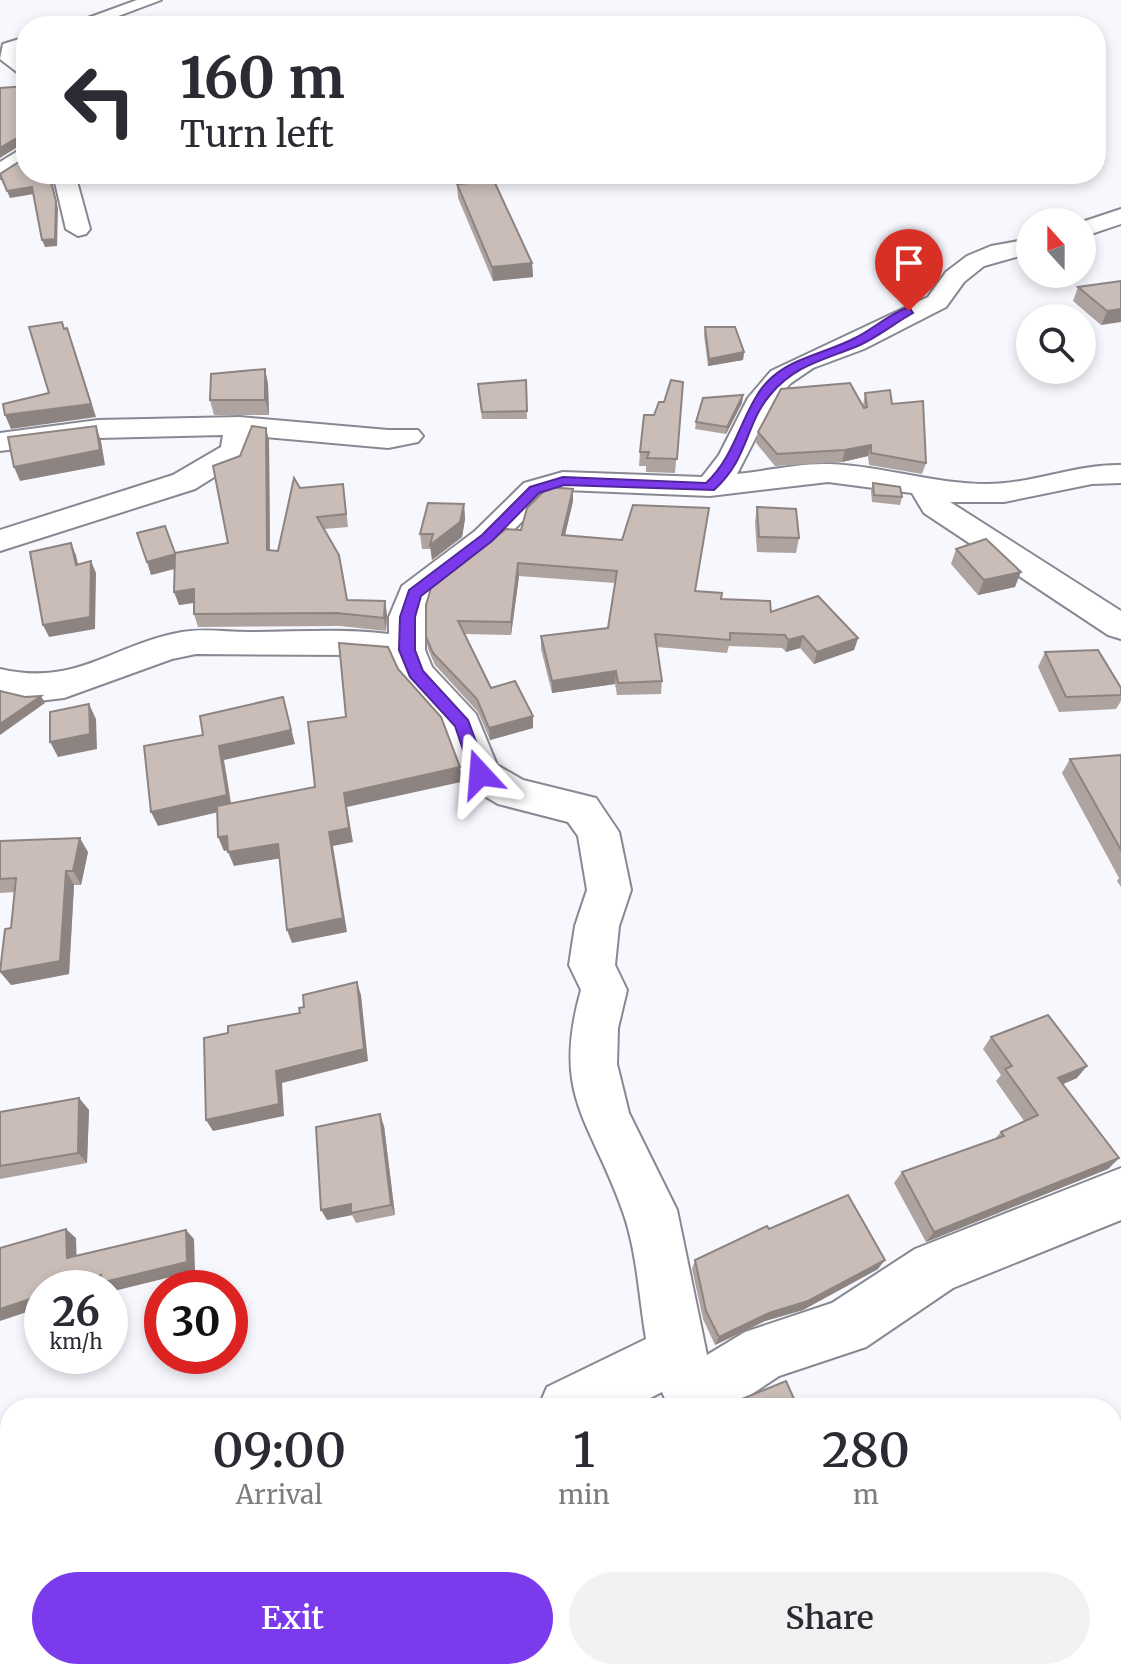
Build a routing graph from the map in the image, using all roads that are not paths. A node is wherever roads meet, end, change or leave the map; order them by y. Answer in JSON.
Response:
{"nodes":[{"id":1,"x":153,"y":0,"type":"edge"},
{"id":2,"x":105,"y":16,"type":"edge"},
{"id":3,"x":16,"y":46,"type":"edge"},
{"id":4,"x":16,"y":65,"type":"edge"},
{"id":5,"x":16,"y":160,"type":"edge"},
{"id":6,"x":0,"y":172,"type":"edge"},
{"id":7,"x":67,"y":184,"type":"edge"},
{"id":8,"x":1121,"y":216,"type":"edge"},
{"id":9,"x":1096,"y":225,"type":"edge"},
{"id":10,"x":78,"y":229,"type":"dead end"},
{"id":11,"x":1016,"y":247,"type":"edge"},
{"id":12,"x":240,"y":426,"type":"junction"},
{"id":13,"x":408,"y":436,"type":"dead end"},
{"id":14,"x":0,"y":442,"type":"edge"},
{"id":15,"x":1121,"y":474,"type":"edge"},
{"id":16,"x":710,"y":487,"type":"junction"},
{"id":17,"x":929,"y":491,"type":"junction"},
{"id":18,"x":0,"y":541,"type":"edge"},
{"id":19,"x":1121,"y":627,"type":"edge"},
{"id":20,"x":407,"y":650,"type":"junction"},
{"id":21,"x":0,"y":682,"type":"edge"},
{"id":22,"x":1121,"y":1194,"type":"edge"},
{"id":23,"x":688,"y":1387,"type":"edge"},
{"id":24,"x":625,"y":1398,"type":"edge"}],
"edges":[{"from":1,"to":2,"type":"street"},
{"from":3,"to":4,"type":"street"},
{"from":5,"to":6,"type":"street"},
{"from":7,"to":10,"type":"street"},
{"from":8,"to":9,"type":"street"},
{"from":11,"to":16,"type":"street"},
{"from":12,"to":13,"type":"street"},
{"from":12,"to":14,"type":"street"},
{"from":12,"to":18,"type":"street"},
{"from":15,"to":17,"type":"street"},
{"from":16,"to":17,"type":"street"},
{"from":16,"to":20,"type":"street"},
{"from":17,"to":19,"type":"street"},
{"from":20,"to":21,"type":"street"},
{"from":20,"to":23,"type":"street"},
{"from":22,"to":23,"type":"street"},
{"from":23,"to":24,"type":"street"}]}
